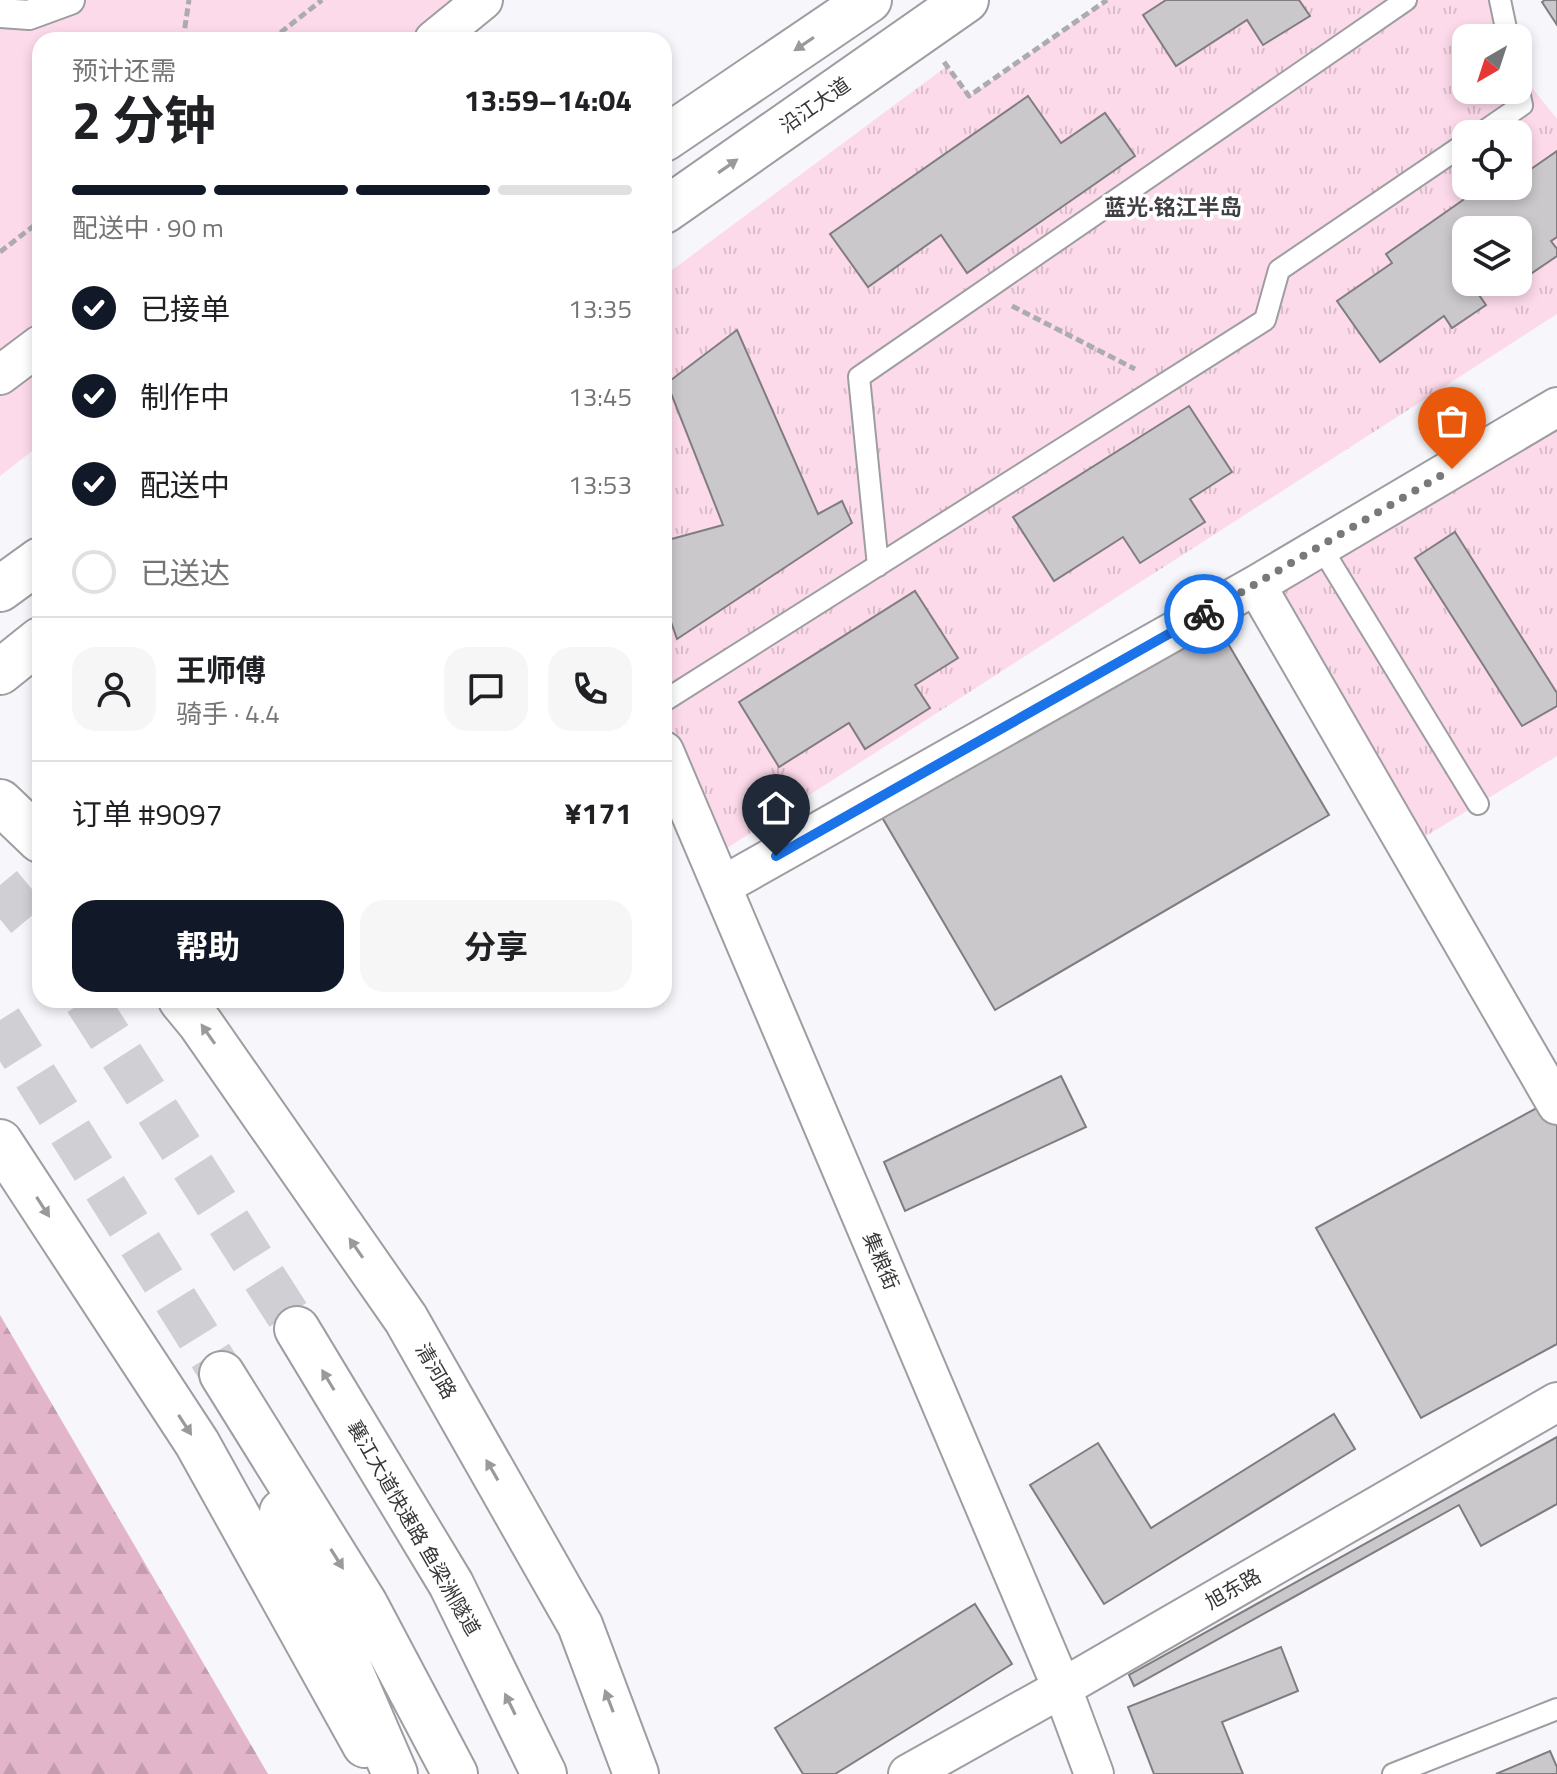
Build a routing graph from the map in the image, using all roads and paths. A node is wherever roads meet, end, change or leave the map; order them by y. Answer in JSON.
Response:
{"nodes":[{"id":1,"x":70,"y":0,"type":"edge"},
{"id":2,"x":189,"y":0,"type":"edge"},
{"id":3,"x":322,"y":0,"type":"edge"},
{"id":4,"x":483,"y":0,"type":"edge"},
{"id":5,"x":869,"y":0,"type":"edge"},
{"id":6,"x":966,"y":0,"type":"edge"},
{"id":7,"x":1107,"y":0,"type":"edge"},
{"id":8,"x":1406,"y":0,"type":"edge"},
{"id":9,"x":1500,"y":0,"type":"edge"},
{"id":10,"x":0,"y":13,"type":"edge"},
{"id":11,"x":1505,"y":24,"type":"edge"},
{"id":12,"x":921,"y":31,"type":"junction"},
{"id":13,"x":184,"y":32,"type":"edge"},
{"id":14,"x":281,"y":32,"type":"edge"},
{"id":15,"x":444,"y":32,"type":"edge"},
{"id":16,"x":1522,"y":104,"type":"edge"},
{"id":17,"x":1500,"y":120,"type":"edge"},
{"id":18,"x":672,"y":134,"type":"edge"},
{"id":19,"x":1452,"y":153,"type":"edge"},
{"id":20,"x":672,"y":205,"type":"edge"},
{"id":21,"x":32,"y":227,"type":"edge"},
{"id":22,"x":0,"y":252,"type":"edge"},
{"id":23,"x":983,"y":291,"type":"junction"},
{"id":24,"x":32,"y":351,"type":"edge"},
{"id":25,"x":0,"y":375,"type":"edge"},
{"id":26,"x":1164,"y":384,"type":"junction"},
{"id":27,"x":1557,"y":407,"type":"edge"},
{"id":28,"x":1321,"y":547,"type":"junction"},
{"id":29,"x":32,"y":566,"type":"edge"},
{"id":30,"x":878,"y":566,"type":"junction"},
{"id":31,"x":1256,"y":585,"type":"junction"},
{"id":32,"x":0,"y":589,"type":"edge"},
{"id":33,"x":32,"y":646,"type":"edge"},
{"id":34,"x":0,"y":672,"type":"edge"},
{"id":35,"x":672,"y":696,"type":"edge"},
{"id":36,"x":672,"y":770,"type":"edge"},
{"id":37,"x":0,"y":781,"type":"edge"},
{"id":38,"x":0,"y":802,"type":"edge"},
{"id":39,"x":1478,"y":804,"type":"dead end"},
{"id":40,"x":32,"y":820,"type":"edge"},
{"id":41,"x":32,"y":832,"type":"edge"},
{"id":42,"x":722,"y":886,"type":"junction"},
{"id":43,"x":188,"y":1008,"type":"edge"},
{"id":44,"x":1557,"y":1105,"type":"edge"},
{"id":45,"x":0,"y":1142,"type":"edge"},
{"id":46,"x":297,"y":1329,"type":"tunnel mouth"},
{"id":47,"x":1557,"y":1402,"type":"edge"},
{"id":48,"x":1062,"y":1688,"type":"junction"},
{"id":49,"x":1557,"y":1709,"type":"edge"},
{"id":50,"x":381,"y":1774,"type":"edge"},
{"id":51,"x":395,"y":1774,"type":"edge"},
{"id":52,"x":455,"y":1774,"type":"edge"},
{"id":53,"x":544,"y":1774,"type":"edge"},
{"id":54,"x":636,"y":1774,"type":"edge"},
{"id":55,"x":908,"y":1774,"type":"edge"},
{"id":56,"x":1094,"y":1774,"type":"edge"},
{"id":57,"x":1393,"y":1774,"type":"edge"}],
"edges":[{"from":1,"to":10,"type":"street"},
{"from":2,"to":13,"type":"path"},
{"from":3,"to":14,"type":"path"},
{"from":4,"to":15,"type":"street"},
{"from":5,"to":18,"type":"main road","one_way":true},
{"from":6,"to":12,"type":"main road","name":"沿江大道"},
{"from":7,"to":12,"type":"path"},
{"from":8,"to":23,"type":"lane"},
{"from":9,"to":11,"type":"lane"},
{"from":20,"to":12,"type":"main road","name":"沿江大道","one_way":true},
{"from":16,"to":17,"type":"lane"},
{"from":19,"to":26,"type":"lane"},
{"from":21,"to":22,"type":"path"},
{"from":23,"to":26,"type":"path"},
{"from":23,"to":30,"type":"lane"},
{"from":24,"to":25,"type":"street"},
{"from":26,"to":30,"type":"lane"},
{"from":27,"to":28,"type":"street"},
{"from":28,"to":31,"type":"street"},
{"from":28,"to":39,"type":"lane"},
{"from":29,"to":32,"type":"main road"},
{"from":30,"to":35,"type":"lane"},
{"from":31,"to":42,"type":"street"},
{"from":31,"to":44,"type":"street"},
{"from":33,"to":34,"type":"main road"},
{"from":36,"to":42,"type":"street","name":"集粮街"},
{"from":37,"to":40,"type":"main road"},
{"from":38,"to":41,"type":"main road"},
{"from":42,"to":48,"type":"street","name":"集粮街"},
{"from":54,"to":43,"type":"main road","name":"清河路","one_way":true},
{"from":45,"to":50,"type":"main road","one_way":true},
{"from":53,"to":46,"type":"main road","name":"襄江大道快速路 鱼梁洲隧道","one_way":true},
{"from":47,"to":48,"type":"street","name":"旭东路"},
{"from":48,"to":55,"type":"street","name":"旭东路"},
{"from":48,"to":56,"type":"street","name":"集粮街"},
{"from":49,"to":57,"type":"lane"},
{"from":51,"to":52,"type":"main road","one_way":true}]}
